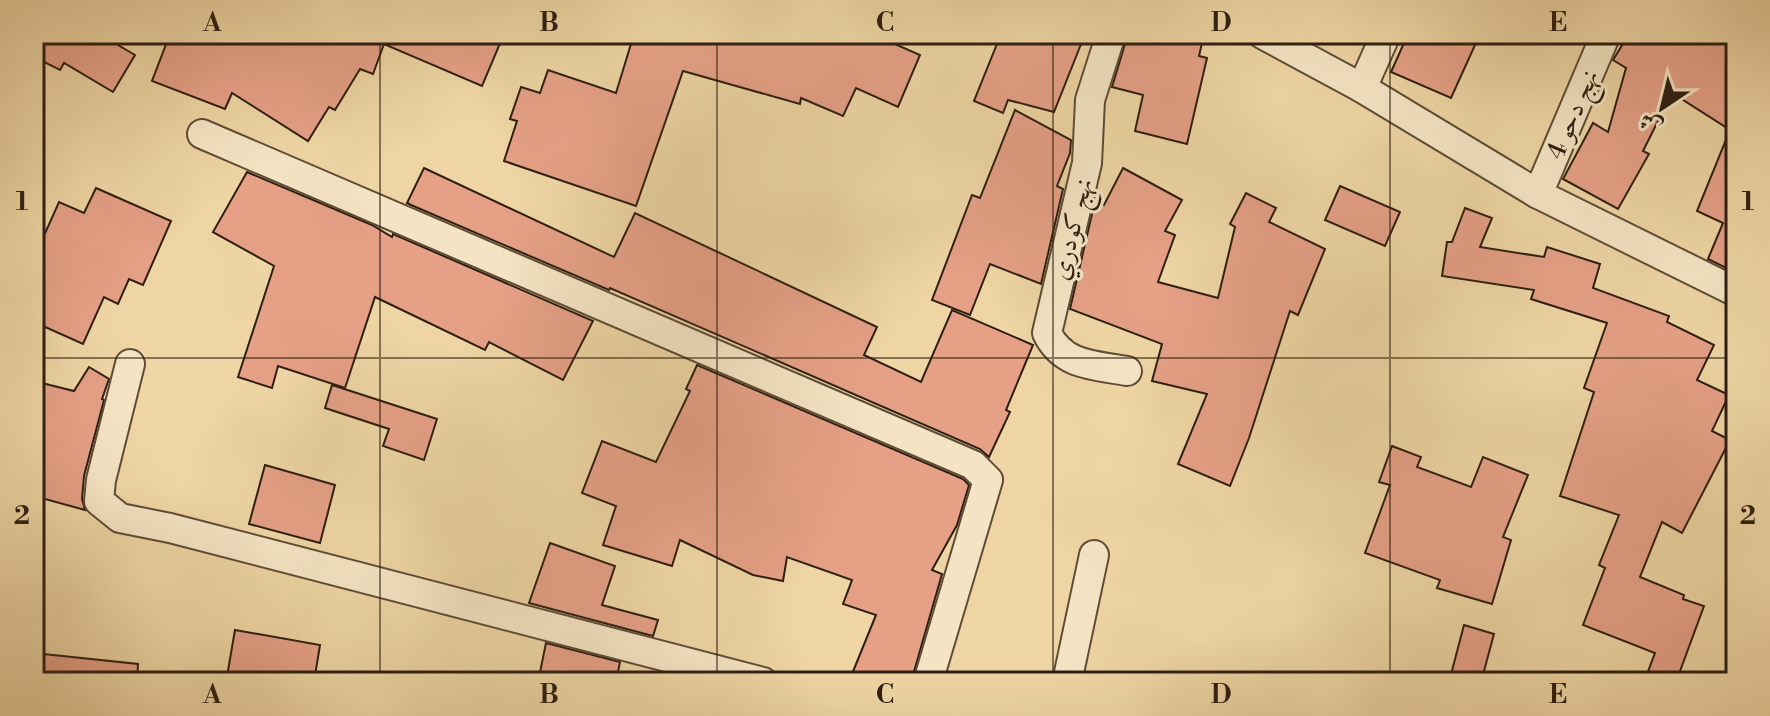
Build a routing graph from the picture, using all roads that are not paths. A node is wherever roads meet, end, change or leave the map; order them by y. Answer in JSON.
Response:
{"nodes":[{"id":1,"x":1111,"y":34,"type":"edge"},
{"id":2,"x":1262,"y":34,"type":"edge"},
{"id":3,"x":1386,"y":34,"type":"edge"},
{"id":4,"x":1606,"y":34,"type":"edge"},
{"id":5,"x":1362,"y":88,"type":"junction"},
{"id":6,"x":202,"y":134,"type":"dead end"},
{"id":7,"x":1538,"y":194,"type":"junction"},
{"id":8,"x":1736,"y":292,"type":"edge"},
{"id":9,"x":130,"y":364,"type":"dead end"},
{"id":10,"x":1127,"y":371,"type":"dead end"},
{"id":11,"x":1094,"y":555,"type":"dead end"},
{"id":12,"x":763,"y":682,"type":"edge"},
{"id":13,"x":928,"y":682,"type":"edge"},
{"id":14,"x":1067,"y":682,"type":"edge"}],
"edges":[{"from":1,"to":10,"type":"street","name":"نهج كودري"},
{"from":2,"to":5,"type":"street"},
{"from":3,"to":5,"type":"street"},
{"from":4,"to":7,"type":"street","name":"نهج دحو 4"},
{"from":5,"to":7,"type":"street"},
{"from":6,"to":13,"type":"street"},
{"from":7,"to":8,"type":"street"},
{"from":9,"to":12,"type":"street"},
{"from":11,"to":14,"type":"street"}]}
